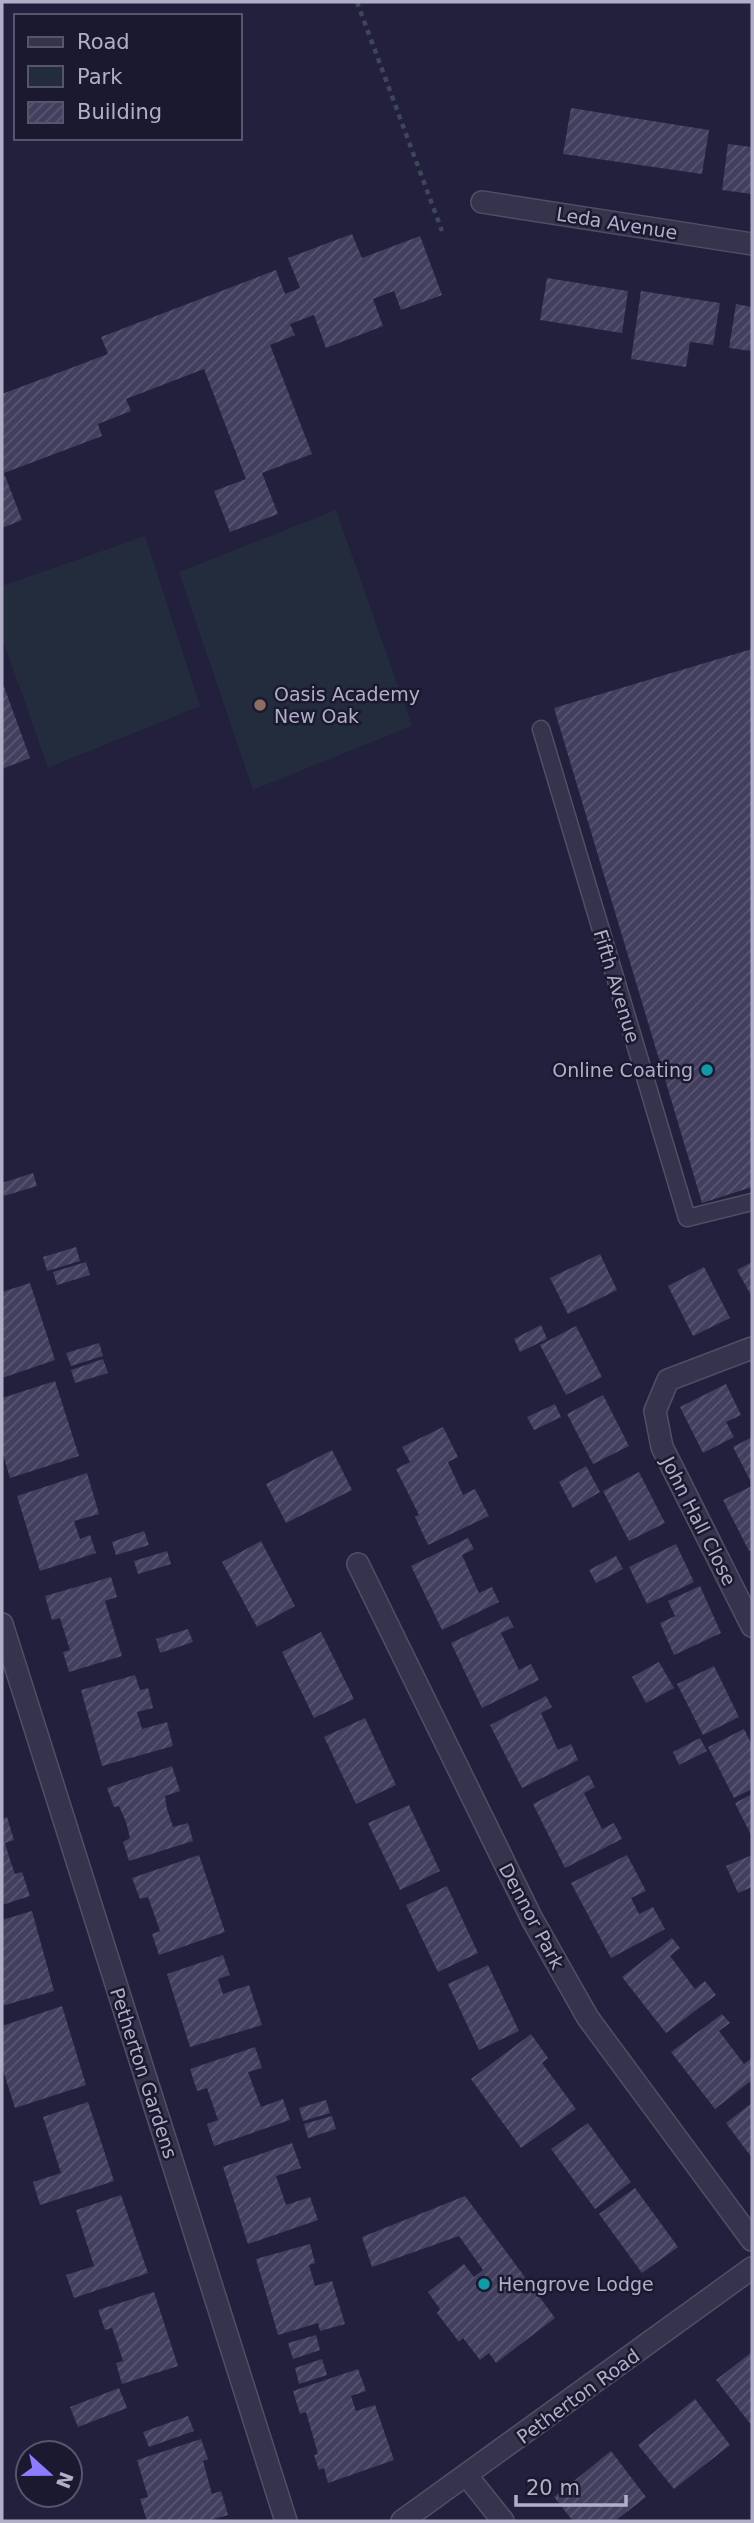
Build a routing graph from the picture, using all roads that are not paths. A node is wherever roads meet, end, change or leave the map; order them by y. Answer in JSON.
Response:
{"nodes":[{"id":1,"x":482,"y":202,"type":"dead end"},
{"id":2,"x":752,"y":244,"type":"edge"},
{"id":3,"x":541,"y":729,"type":"dead end"},
{"id":4,"x":752,"y":1202,"type":"edge"},
{"id":5,"x":752,"y":1348,"type":"edge"},
{"id":6,"x":358,"y":1564,"type":"dead end"},
{"id":7,"x":2,"y":1624,"type":"edge"},
{"id":8,"x":752,"y":1626,"type":"edge"},
{"id":9,"x":752,"y":2240,"type":"edge"},
{"id":10,"x":752,"y":2268,"type":"edge"},
{"id":11,"x":467,"y":2476,"type":"junction"},
{"id":12,"x":286,"y":2521,"type":"edge"},
{"id":13,"x":402,"y":2521,"type":"edge"},
{"id":14,"x":503,"y":2521,"type":"edge"}],
"edges":[{"from":1,"to":2,"type":"street","name":"Leda Avenue"},
{"from":3,"to":4,"type":"lane","name":"Fifth Avenue"},
{"from":5,"to":8,"type":"street","name":"John Hall Close"},
{"from":6,"to":9,"type":"street","name":"Dennor Park"},
{"from":7,"to":12,"type":"street","name":"Petherton Gardens"},
{"from":10,"to":11,"type":"street","name":"Petherton Road"},
{"from":11,"to":13,"type":"street","name":"Petherton Road"},
{"from":11,"to":14,"type":"street"}]}
